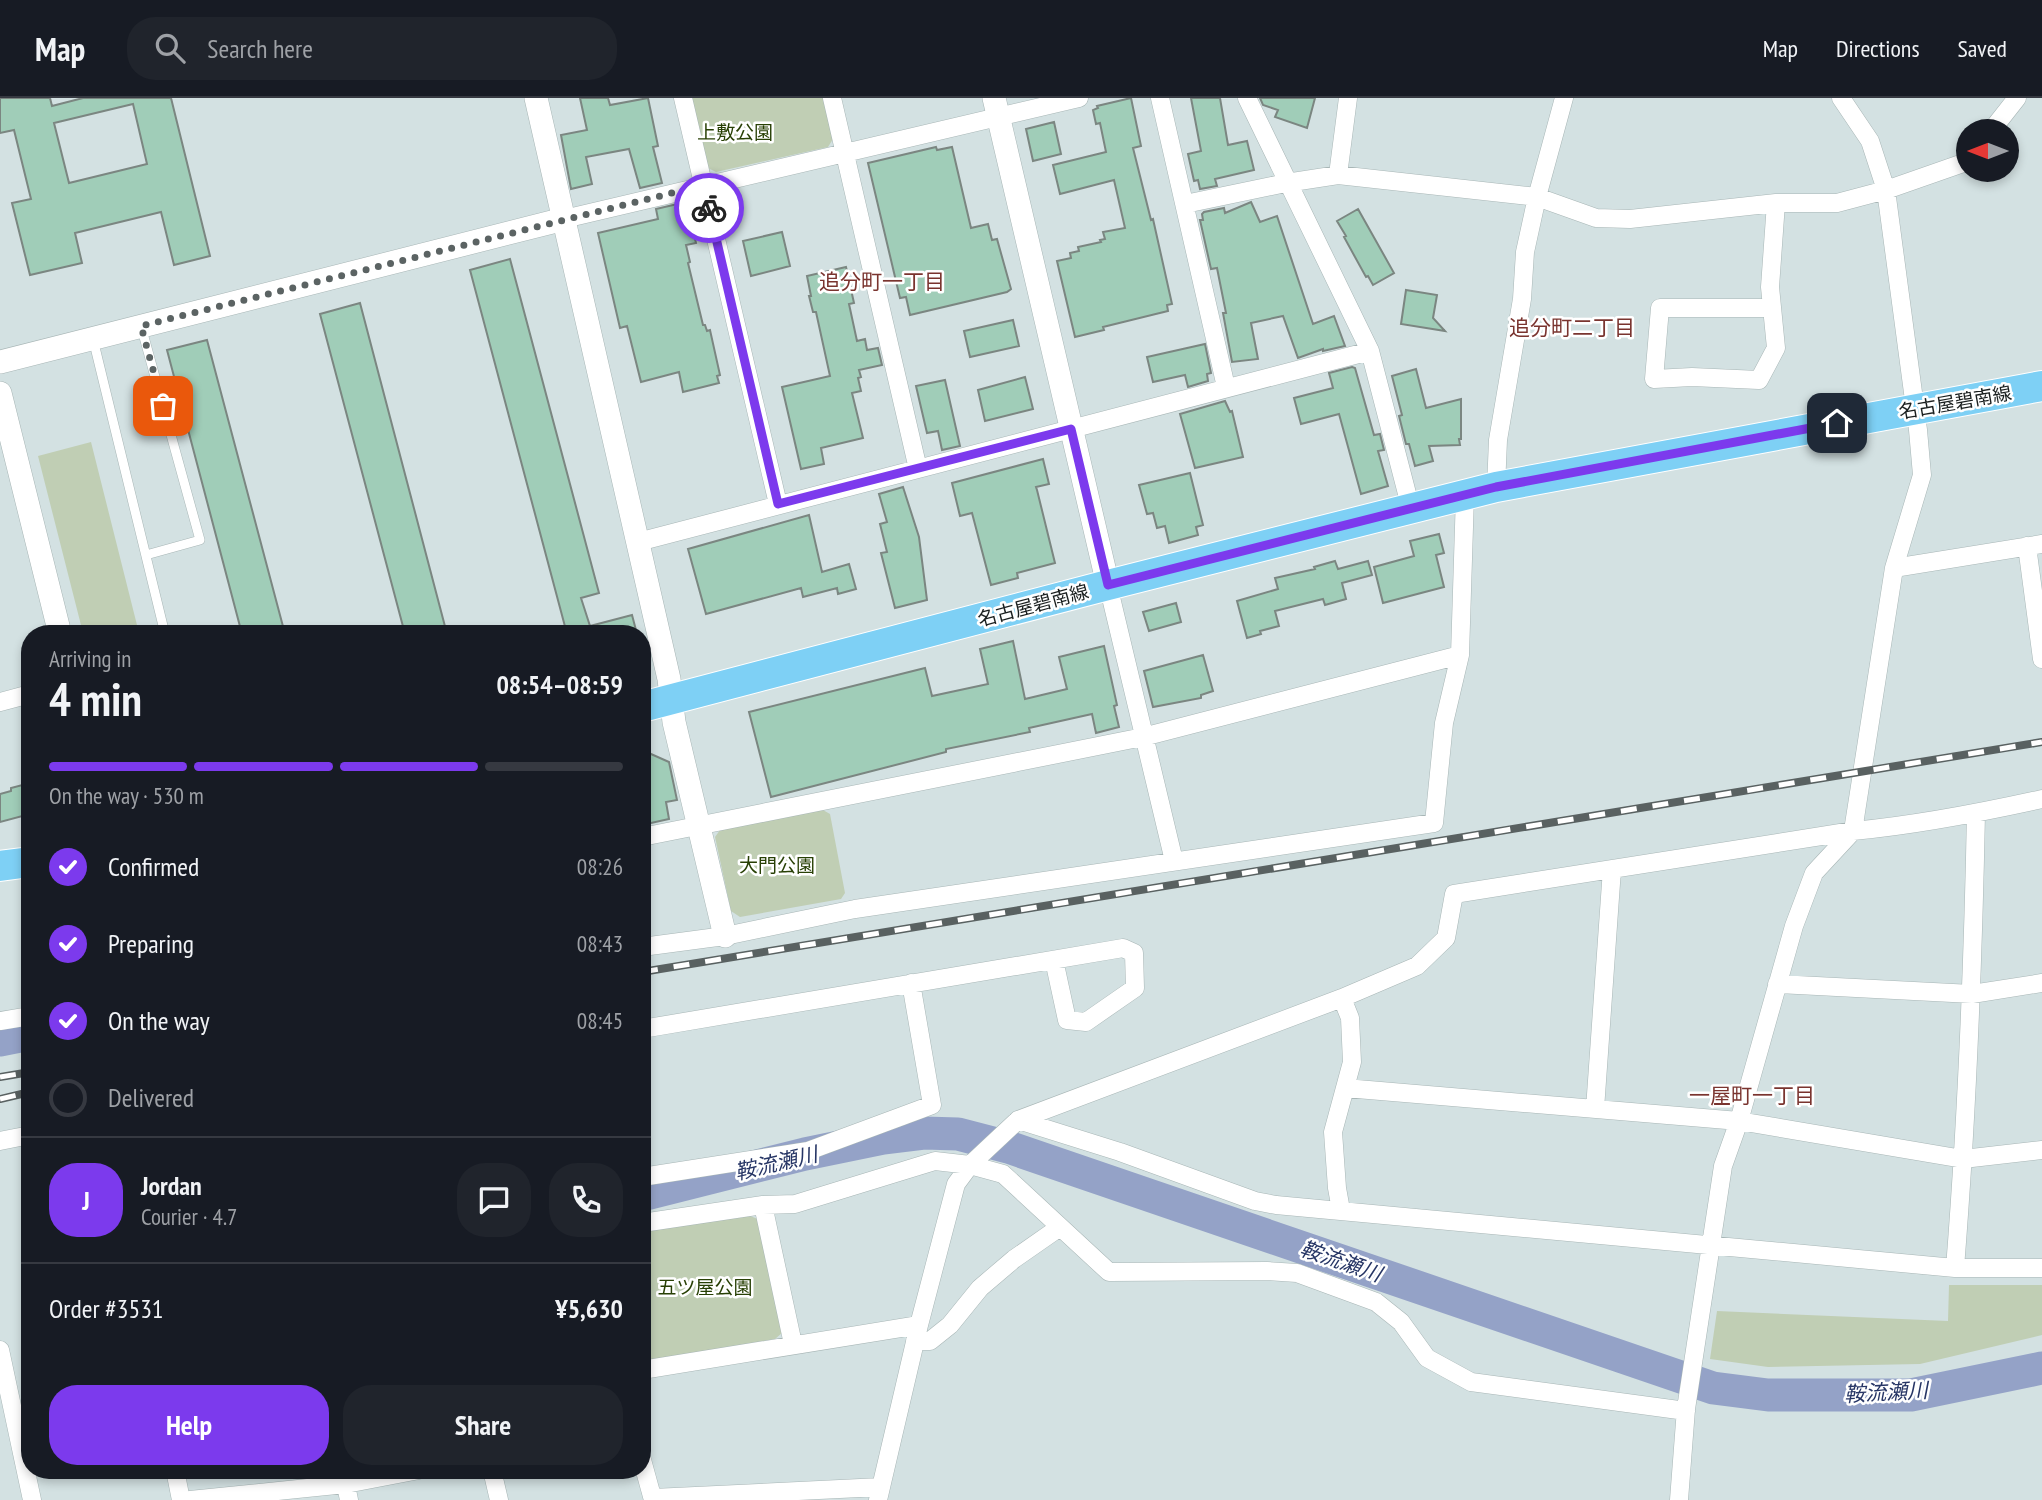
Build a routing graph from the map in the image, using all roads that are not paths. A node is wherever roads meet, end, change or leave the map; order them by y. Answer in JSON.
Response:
{"nodes":[{"id":1,"x":536,"y":98,"type":"edge"},
{"id":2,"x":683,"y":98,"type":"edge"},
{"id":3,"x":832,"y":98,"type":"edge"},
{"id":4,"x":1079,"y":98,"type":"edge"},
{"id":5,"x":1160,"y":98,"type":"edge"},
{"id":6,"x":1247,"y":98,"type":"edge"},
{"id":7,"x":1348,"y":98,"type":"edge"},
{"id":8,"x":1564,"y":98,"type":"edge"},
{"id":9,"x":1842,"y":98,"type":"edge"},
{"id":10,"x":2017,"y":98,"type":"edge"},
{"id":11,"x":996,"y":107,"type":"edge"},
{"id":12,"x":2001,"y":119,"type":"edge"},
{"id":13,"x":845,"y":152,"type":"junction"},
{"id":14,"x":1956,"y":166,"type":"edge"},
{"id":15,"x":1338,"y":175,"type":"junction"},
{"id":16,"x":1286,"y":183,"type":"junction"},
{"id":17,"x":704,"y":185,"type":"junction"},
{"id":18,"x":1886,"y":190,"type":"junction"},
{"id":19,"x":1537,"y":197,"type":"junction"},
{"id":20,"x":1776,"y":203,"type":"junction"},
{"id":21,"x":1185,"y":204,"type":"junction"},
{"id":22,"x":564,"y":219,"type":"junction"},
{"id":23,"x":1771,"y":308,"type":"junction"},
{"id":24,"x":141,"y":326,"type":"junction"},
{"id":25,"x":93,"y":338,"type":"junction"},
{"id":26,"x":1370,"y":351,"type":"junction"},
{"id":27,"x":0,"y":362,"type":"edge"},
{"id":28,"x":2042,"y":386,"type":"edge"},
{"id":29,"x":1226,"y":387,"type":"junction"},
{"id":30,"x":0,"y":393,"type":"edge"},
{"id":31,"x":1916,"y":409,"type":"junction"},
{"id":32,"x":1071,"y":429,"type":"junction"},
{"id":33,"x":918,"y":469,"type":"junction"},
{"id":34,"x":1496,"y":487,"type":"junction"},
{"id":35,"x":1465,"y":495,"type":"junction"},
{"id":36,"x":778,"y":504,"type":"junction"},
{"id":37,"x":1411,"y":509,"type":"junction"},
{"id":38,"x":638,"y":542,"type":"junction"},
{"id":39,"x":2035,"y":545,"type":"edge"},
{"id":40,"x":146,"y":555,"type":"junction"},
{"id":41,"x":1894,"y":568,"type":"junction"},
{"id":42,"x":1108,"y":585,"type":"junction"},
{"id":43,"x":58,"y":625,"type":"edge"},
{"id":44,"x":163,"y":625,"type":"edge"},
{"id":45,"x":1460,"y":654,"type":"junction"},
{"id":46,"x":2042,"y":660,"type":"edge"},
{"id":47,"x":21,"y":696,"type":"edge"},
{"id":48,"x":671,"y":699,"type":"junction"},
{"id":49,"x":0,"y":702,"type":"edge"},
{"id":50,"x":651,"y":705,"type":"edge"},
{"id":51,"x":1143,"y":737,"type":"junction"},
{"id":52,"x":2042,"y":799,"type":"edge"},
{"id":53,"x":1976,"y":813,"type":"junction"},
{"id":54,"x":698,"y":825,"type":"junction"},
{"id":55,"x":1853,"y":831,"type":"junction"},
{"id":56,"x":651,"y":834,"type":"edge"},
{"id":57,"x":1174,"y":861,"type":"junction"},
{"id":58,"x":21,"y":863,"type":"edge"},
{"id":59,"x":0,"y":866,"type":"edge"},
{"id":60,"x":1612,"y":869,"type":"junction"},
{"id":61,"x":725,"y":936,"type":"junction"},
{"id":62,"x":651,"y":946,"type":"edge"},
{"id":63,"x":1054,"y":960,"type":"junction"},
{"id":64,"x":911,"y":983,"type":"junction"},
{"id":65,"x":2042,"y":983,"type":"edge"},
{"id":66,"x":1777,"y":984,"type":"junction"},
{"id":67,"x":1972,"y":994,"type":"junction"},
{"id":68,"x":1342,"y":998,"type":"junction"},
{"id":69,"x":21,"y":1018,"type":"edge"},
{"id":70,"x":0,"y":1021,"type":"edge"},
{"id":71,"x":651,"y":1027,"type":"edge"},
{"id":72,"x":1345,"y":1088,"type":"junction"},
{"id":73,"x":1595,"y":1109,"type":"junction"},
{"id":74,"x":1739,"y":1121,"type":"junction"},
{"id":75,"x":1015,"y":1122,"type":"junction"},
{"id":76,"x":21,"y":1137,"type":"edge"},
{"id":77,"x":0,"y":1142,"type":"edge"},
{"id":78,"x":2042,"y":1150,"type":"edge"},
{"id":79,"x":1963,"y":1159,"type":"junction"},
{"id":80,"x":971,"y":1164,"type":"junction"},
{"id":81,"x":651,"y":1176,"type":"edge"},
{"id":82,"x":763,"y":1205,"type":"junction"},
{"id":83,"x":1341,"y":1210,"type":"junction"},
{"id":84,"x":651,"y":1222,"type":"edge"},
{"id":85,"x":1060,"y":1227,"type":"junction"},
{"id":86,"x":1709,"y":1244,"type":"junction"},
{"id":87,"x":1955,"y":1268,"type":"junction"},
{"id":88,"x":2042,"y":1268,"type":"edge"},
{"id":89,"x":917,"y":1333,"type":"junction"},
{"id":90,"x":793,"y":1344,"type":"junction"},
{"id":91,"x":0,"y":1350,"type":"edge"},
{"id":92,"x":651,"y":1368,"type":"edge"},
{"id":93,"x":4,"y":1393,"type":"edge"},
{"id":94,"x":1686,"y":1410,"type":"junction"},
{"id":95,"x":21,"y":1458,"type":"edge"},
{"id":96,"x":27,"y":1479,"type":"edge"},
{"id":97,"x":177,"y":1479,"type":"edge"},
{"id":98,"x":375,"y":1479,"type":"edge"},
{"id":99,"x":494,"y":1479,"type":"edge"},
{"id":100,"x":647,"y":1479,"type":"edge"},
{"id":101,"x":346,"y":1485,"type":"edge"},
{"id":102,"x":880,"y":1493,"type":"edge"},
{"id":103,"x":653,"y":1499,"type":"edge"},
{"id":104,"x":32,"y":1500,"type":"edge"},
{"id":105,"x":181,"y":1500,"type":"edge"},
{"id":106,"x":190,"y":1500,"type":"edge"},
{"id":107,"x":499,"y":1500,"type":"edge"},
{"id":108,"x":1679,"y":1500,"type":"edge"}],
"edges":[{"from":1,"to":22,"type":"street"},
{"from":2,"to":17,"type":"street"},
{"from":3,"to":13,"type":"street"},
{"from":4,"to":11,"type":"street"},
{"from":5,"to":21,"type":"street"},
{"from":6,"to":16,"type":"street"},
{"from":7,"to":15,"type":"street"},
{"from":8,"to":19,"type":"street"},
{"from":9,"to":18,"type":"street"},
{"from":10,"to":12,"type":"street"},
{"from":11,"to":13,"type":"street"},
{"from":11,"to":32,"type":"street"},
{"from":13,"to":17,"type":"street"},
{"from":13,"to":33,"type":"street"},
{"from":14,"to":18,"type":"street"},
{"from":15,"to":16,"type":"street"},
{"from":15,"to":19,"type":"street"},
{"from":16,"to":21,"type":"street"},
{"from":16,"to":26,"type":"street"},
{"from":17,"to":22,"type":"street"},
{"from":17,"to":36,"type":"street"},
{"from":18,"to":20,"type":"street"},
{"from":18,"to":31,"type":"street"},
{"from":19,"to":20,"type":"street"},
{"from":19,"to":34,"type":"street"},
{"from":20,"to":23,"type":"street"},
{"from":21,"to":29,"type":"street"},
{"from":22,"to":24,"type":"street"},
{"from":22,"to":38,"type":"street"},
{"from":23,"to":23,"type":"street"},
{"from":24,"to":25,"type":"street"},
{"from":24,"to":40,"type":"lane"},
{"from":25,"to":27,"type":"street"},
{"from":25,"to":40,"type":"lane"},
{"from":26,"to":29,"type":"street"},
{"from":26,"to":37,"type":"street"},
{"from":28,"to":31,"type":"main road","name":"名古屋碧南線"},
{"from":29,"to":32,"type":"street"},
{"from":30,"to":43,"type":"street"},
{"from":31,"to":34,"type":"main road","name":"名古屋碧南線"},
{"from":31,"to":41,"type":"street"},
{"from":32,"to":33,"type":"street"},
{"from":32,"to":42,"type":"street"},
{"from":33,"to":36,"type":"street"},
{"from":34,"to":35,"type":"main road","name":"名古屋碧南線"},
{"from":35,"to":37,"type":"main road","name":"名古屋碧南線"},
{"from":35,"to":45,"type":"street"},
{"from":36,"to":38,"type":"street"},
{"from":37,"to":42,"type":"main road","name":"名古屋碧南線"},
{"from":38,"to":48,"type":"street"},
{"from":39,"to":41,"type":"street"},
{"from":39,"to":46,"type":"street"},
{"from":40,"to":44,"type":"lane"},
{"from":41,"to":55,"type":"street"},
{"from":42,"to":48,"type":"main road","name":"名古屋碧南線"},
{"from":42,"to":51,"type":"street"},
{"from":45,"to":51,"type":"street"},
{"from":45,"to":57,"type":"street"},
{"from":47,"to":49,"type":"street"},
{"from":48,"to":50,"type":"main road","name":"名古屋碧南線"},
{"from":48,"to":54,"type":"street"},
{"from":51,"to":54,"type":"street"},
{"from":51,"to":57,"type":"street"},
{"from":52,"to":53,"type":"street"},
{"from":53,"to":55,"type":"street"},
{"from":53,"to":67,"type":"street"},
{"from":54,"to":56,"type":"street"},
{"from":54,"to":61,"type":"street"},
{"from":55,"to":60,"type":"street"},
{"from":55,"to":66,"type":"street"},
{"from":57,"to":61,"type":"street"},
{"from":58,"to":59,"type":"main road"},
{"from":60,"to":68,"type":"street"},
{"from":60,"to":73,"type":"street"},
{"from":61,"to":62,"type":"street"},
{"from":63,"to":63,"type":"street"},
{"from":63,"to":64,"type":"street"},
{"from":64,"to":71,"type":"street"},
{"from":64,"to":81,"type":"street"},
{"from":65,"to":67,"type":"street"},
{"from":66,"to":67,"type":"street"},
{"from":66,"to":74,"type":"street"},
{"from":67,"to":79,"type":"street"},
{"from":68,"to":72,"type":"street"},
{"from":68,"to":75,"type":"street"},
{"from":69,"to":70,"type":"street"},
{"from":72,"to":73,"type":"street"},
{"from":72,"to":83,"type":"street"},
{"from":73,"to":74,"type":"street"},
{"from":74,"to":79,"type":"street"},
{"from":74,"to":86,"type":"street"},
{"from":75,"to":80,"type":"street"},
{"from":75,"to":83,"type":"street"},
{"from":76,"to":77,"type":"street"},
{"from":78,"to":79,"type":"street"},
{"from":79,"to":87,"type":"street"},
{"from":80,"to":82,"type":"street"},
{"from":80,"to":85,"type":"street"},
{"from":80,"to":89,"type":"street"},
{"from":82,"to":84,"type":"street"},
{"from":82,"to":90,"type":"street"},
{"from":83,"to":86,"type":"street"},
{"from":85,"to":89,"type":"street"},
{"from":85,"to":94,"type":"street"},
{"from":86,"to":87,"type":"street"},
{"from":86,"to":94,"type":"street"},
{"from":87,"to":88,"type":"street"},
{"from":89,"to":90,"type":"street"},
{"from":89,"to":102,"type":"street"},
{"from":90,"to":92,"type":"street"},
{"from":91,"to":93,"type":"street"},
{"from":93,"to":95,"type":"street"},
{"from":94,"to":108,"type":"street"},
{"from":96,"to":104,"type":"street"},
{"from":97,"to":105,"type":"street"},
{"from":98,"to":101,"type":"street"},
{"from":99,"to":107,"type":"street"},
{"from":100,"to":103,"type":"street"},
{"from":101,"to":106,"type":"street"},
{"from":102,"to":103,"type":"street"}]}
